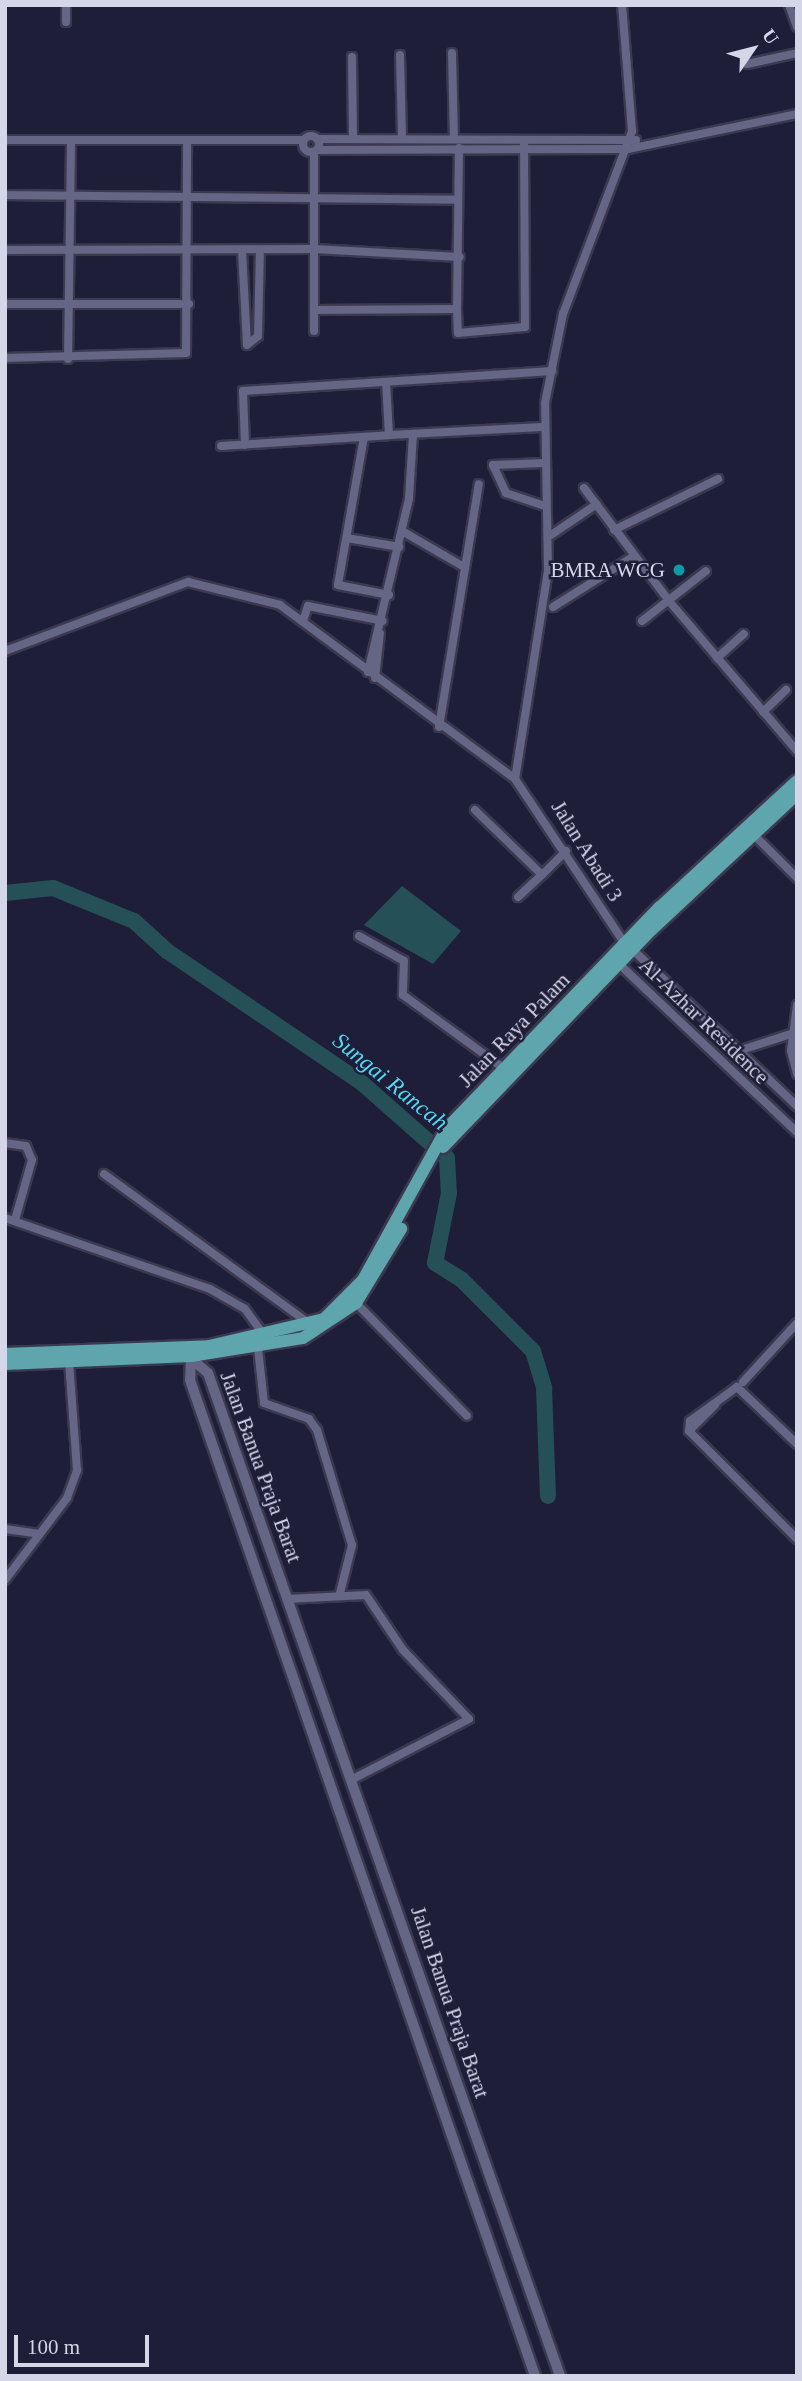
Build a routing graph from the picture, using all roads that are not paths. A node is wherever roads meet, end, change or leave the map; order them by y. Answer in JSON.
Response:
{"nodes":[{"id":1,"x":66,"y":5,"type":"edge"},
{"id":2,"x":622,"y":5,"type":"edge"},
{"id":3,"x":789,"y":5,"type":"edge"},
{"id":4,"x":66,"y":22,"type":"dead end"},
{"id":5,"x":797,"y":27,"type":"edge"},
{"id":6,"x":452,"y":53,"type":"dead end"},
{"id":7,"x":797,"y":53,"type":"edge"},
{"id":8,"x":400,"y":55,"type":"dead end"},
{"id":9,"x":352,"y":57,"type":"dead end"},
{"id":10,"x":747,"y":64,"type":"dead end"},
{"id":11,"x":797,"y":114,"type":"edge"},
{"id":12,"x":525,"y":137,"type":"junction"},
{"id":13,"x":402,"y":138,"type":"junction"},
{"id":14,"x":454,"y":138,"type":"junction"},
{"id":15,"x":597,"y":138,"type":"junction"},
{"id":16,"x":317,"y":139,"type":"junction"},
{"id":17,"x":353,"y":139,"type":"junction"},
{"id":18,"x":383,"y":139,"type":"junction"},
{"id":19,"x":631,"y":139,"type":"junction"},
{"id":20,"x":5,"y":140,"type":"edge"},
{"id":21,"x":71,"y":140,"type":"junction"},
{"id":22,"x":187,"y":140,"type":"junction"},
{"id":23,"x":304,"y":140,"type":"junction"},
{"id":24,"x":649,"y":143,"type":"junction"},
{"id":25,"x":524,"y":147,"type":"junction"},
{"id":26,"x":459,"y":148,"type":"junction"},
{"id":27,"x":596,"y":148,"type":"junction"},
{"id":28,"x":382,"y":149,"type":"junction"},
{"id":29,"x":628,"y":149,"type":"junction"},
{"id":30,"x":315,"y":151,"type":"junction"},
{"id":31,"x":5,"y":195,"type":"edge"},
{"id":32,"x":188,"y":195,"type":"junction"},
{"id":33,"x":70,"y":197,"type":"junction"},
{"id":34,"x":313,"y":199,"type":"junction"},
{"id":35,"x":458,"y":200,"type":"junction"},
{"id":36,"x":314,"y":248,"type":"junction"},
{"id":37,"x":69,"y":249,"type":"junction"},
{"id":38,"x":5,"y":250,"type":"edge"},
{"id":39,"x":243,"y":250,"type":"junction"},
{"id":40,"x":260,"y":250,"type":"junction"},
{"id":41,"x":188,"y":251,"type":"junction"},
{"id":42,"x":460,"y":257,"type":"junction"},
{"id":43,"x":242,"y":276,"type":"junction"},
{"id":44,"x":259,"y":276,"type":"junction"},
{"id":45,"x":5,"y":304,"type":"edge"},
{"id":46,"x":68,"y":304,"type":"junction"},
{"id":47,"x":189,"y":304,"type":"junction"},
{"id":48,"x":457,"y":309,"type":"junction"},
{"id":49,"x":314,"y":310,"type":"junction"},
{"id":50,"x":242,"y":316,"type":"junction"},
{"id":51,"x":258,"y":316,"type":"junction"},
{"id":52,"x":314,"y":331,"type":"dead end"},
{"id":53,"x":5,"y":358,"type":"edge"},
{"id":54,"x":68,"y":359,"type":"junction"},
{"id":55,"x":552,"y":371,"type":"junction"},
{"id":56,"x":386,"y":382,"type":"junction"},
{"id":57,"x":542,"y":427,"type":"junction"},
{"id":58,"x":389,"y":435,"type":"junction"},
{"id":59,"x":413,"y":435,"type":"junction"},
{"id":60,"x":364,"y":437,"type":"junction"},
{"id":61,"x":245,"y":445,"type":"junction"},
{"id":62,"x":221,"y":446,"type":"dead end"},
{"id":63,"x":544,"y":463,"type":"junction"},
{"id":64,"x":718,"y":479,"type":"dead end"},
{"id":65,"x":479,"y":484,"type":"dead end"},
{"id":66,"x":584,"y":488,"type":"dead end"},
{"id":67,"x":597,"y":504,"type":"junction"},
{"id":68,"x":545,"y":506,"type":"junction"},
{"id":69,"x":614,"y":530,"type":"junction"},
{"id":70,"x":402,"y":531,"type":"junction"},
{"id":71,"x":551,"y":536,"type":"dead end"},
{"id":72,"x":347,"y":538,"type":"junction"},
{"id":73,"x":399,"y":547,"type":"junction"},
{"id":74,"x":634,"y":556,"type":"junction"},
{"id":75,"x":464,"y":566,"type":"junction"},
{"id":76,"x":706,"y":570,"type":"dead end"},
{"id":77,"x":389,"y":595,"type":"junction"},
{"id":78,"x":669,"y":601,"type":"junction"},
{"id":79,"x":553,"y":607,"type":"dead end"},
{"id":80,"x":303,"y":621,"type":"junction"},
{"id":81,"x":383,"y":621,"type":"junction"},
{"id":82,"x":642,"y":621,"type":"dead end"},
{"id":83,"x":744,"y":634,"type":"dead end"},
{"id":84,"x":5,"y":651,"type":"edge"},
{"id":85,"x":717,"y":658,"type":"junction"},
{"id":86,"x":372,"y":675,"type":"junction"},
{"id":87,"x":786,"y":690,"type":"dead end"},
{"id":88,"x":763,"y":712,"type":"junction"},
{"id":89,"x":439,"y":727,"type":"junction"},
{"id":90,"x":797,"y":751,"type":"edge"},
{"id":91,"x":515,"y":779,"type":"junction"},
{"id":92,"x":797,"y":781,"type":"edge"},
{"id":93,"x":797,"y":794,"type":"edge"},
{"id":94,"x":475,"y":810,"type":"dead end"},
{"id":95,"x":750,"y":831,"type":"junction"},
{"id":96,"x":566,"y":851,"type":"junction"},
{"id":97,"x":542,"y":875,"type":"junction"},
{"id":98,"x":797,"y":878,"type":"edge"},
{"id":99,"x":518,"y":897,"type":"dead end"},
{"id":100,"x":359,"y":936,"type":"dead end"},
{"id":101,"x":628,"y":946,"type":"junction"},
{"id":102,"x":618,"y":963,"type":"junction"},
{"id":103,"x":797,"y":1004,"type":"edge"},
{"id":104,"x":565,"y":1011,"type":"junction"},
{"id":105,"x":791,"y":1034,"type":"junction"},
{"id":106,"x":738,"y":1051,"type":"junction"},
{"id":107,"x":503,"y":1068,"type":"junction"},
{"id":108,"x":797,"y":1074,"type":"edge"},
{"id":109,"x":797,"y":1107,"type":"edge"},
{"id":110,"x":797,"y":1132,"type":"edge"},
{"id":111,"x":5,"y":1143,"type":"edge"},
{"id":112,"x":438,"y":1148,"type":"junction"},
{"id":113,"x":430,"y":1162,"type":"junction"},
{"id":114,"x":104,"y":1174,"type":"dead end"},
{"id":115,"x":5,"y":1218,"type":"edge"},
{"id":116,"x":15,"y":1220,"type":"junction"},
{"id":117,"x":356,"y":1303,"type":"junction"},
{"id":118,"x":797,"y":1323,"type":"edge"},
{"id":119,"x":312,"y":1325,"type":"junction"},
{"id":120,"x":261,"y":1343,"type":"junction"},
{"id":121,"x":171,"y":1348,"type":"junction"},
{"id":122,"x":214,"y":1349,"type":"junction"},
{"id":123,"x":5,"y":1354,"type":"edge"},
{"id":124,"x":191,"y":1356,"type":"junction"},
{"id":125,"x":161,"y":1357,"type":"junction"},
{"id":126,"x":69,"y":1360,"type":"junction"},
{"id":127,"x":5,"y":1364,"type":"edge"},
{"id":128,"x":208,"y":1373,"type":"junction"},
{"id":129,"x":190,"y":1380,"type":"junction"},
{"id":130,"x":743,"y":1382,"type":"dead end"},
{"id":131,"x":467,"y":1416,"type":"dead end"},
{"id":132,"x":797,"y":1444,"type":"edge"},
{"id":133,"x":5,"y":1529,"type":"edge"},
{"id":134,"x":40,"y":1534,"type":"junction"},
{"id":135,"x":797,"y":1539,"type":"edge"},
{"id":136,"x":5,"y":1580,"type":"edge"},
{"id":137,"x":340,"y":1593,"type":"junction"},
{"id":138,"x":287,"y":1599,"type":"junction"},
{"id":139,"x":353,"y":1779,"type":"junction"},
{"id":140,"x":535,"y":2376,"type":"edge"},
{"id":141,"x":560,"y":2376,"type":"edge"}],
"edges":[{"from":1,"to":4,"type":"street"},
{"from":2,"to":19,"type":"street"},
{"from":3,"to":5,"type":"street"},
{"from":6,"to":14,"type":"street"},
{"from":7,"to":10,"type":"street"},
{"from":8,"to":13,"type":"street"},
{"from":9,"to":17,"type":"street"},
{"from":11,"to":24,"type":"street"},
{"from":12,"to":14,"type":"street"},
{"from":12,"to":15,"type":"street"},
{"from":12,"to":25,"type":"street"},
{"from":13,"to":14,"type":"street"},
{"from":13,"to":18,"type":"street"},
{"from":15,"to":19,"type":"street"},
{"from":15,"to":27,"type":"street"},
{"from":16,"to":17,"type":"street"},
{"from":16,"to":23,"type":"street"},
{"from":16,"to":30,"type":"street"},
{"from":17,"to":18,"type":"street"},
{"from":18,"to":28,"type":"street"},
{"from":19,"to":24,"type":"street"},
{"from":19,"to":29,"type":"street"},
{"from":20,"to":21,"type":"street"},
{"from":21,"to":22,"type":"street"},
{"from":21,"to":33,"type":"street"},
{"from":22,"to":23,"type":"street"},
{"from":22,"to":32,"type":"street"},
{"from":23,"to":30,"type":"street"},
{"from":24,"to":29,"type":"street"},
{"from":25,"to":26,"type":"street"},
{"from":25,"to":27,"type":"street"},
{"from":25,"to":48,"type":"street"},
{"from":26,"to":28,"type":"street"},
{"from":26,"to":35,"type":"street"},
{"from":27,"to":29,"type":"street"},
{"from":28,"to":30,"type":"street"},
{"from":29,"to":55,"type":"street"},
{"from":30,"to":34,"type":"street"},
{"from":31,"to":33,"type":"street"},
{"from":32,"to":33,"type":"street"},
{"from":32,"to":34,"type":"street"},
{"from":32,"to":41,"type":"street"},
{"from":33,"to":37,"type":"street"},
{"from":34,"to":35,"type":"street"},
{"from":34,"to":36,"type":"street"},
{"from":35,"to":42,"type":"street"},
{"from":36,"to":40,"type":"street"},
{"from":36,"to":42,"type":"street"},
{"from":36,"to":49,"type":"street"},
{"from":37,"to":38,"type":"street"},
{"from":37,"to":41,"type":"street"},
{"from":37,"to":46,"type":"street"},
{"from":39,"to":40,"type":"street"},
{"from":39,"to":41,"type":"street"},
{"from":39,"to":43,"type":"street"},
{"from":40,"to":44,"type":"street"},
{"from":41,"to":47,"type":"street"},
{"from":42,"to":48,"type":"street"},
{"from":43,"to":44,"type":"street"},
{"from":43,"to":50,"type":"street"},
{"from":44,"to":51,"type":"street"},
{"from":45,"to":46,"type":"street"},
{"from":46,"to":47,"type":"street"},
{"from":46,"to":54,"type":"street"},
{"from":47,"to":54,"type":"street"},
{"from":48,"to":49,"type":"street"},
{"from":49,"to":52,"type":"street"},
{"from":50,"to":51,"type":"street"},
{"from":50,"to":51,"type":"street"},
{"from":53,"to":54,"type":"street"},
{"from":55,"to":56,"type":"street"},
{"from":55,"to":57,"type":"street"},
{"from":56,"to":58,"type":"street"},
{"from":56,"to":61,"type":"street"},
{"from":57,"to":59,"type":"street"},
{"from":57,"to":63,"type":"street"},
{"from":58,"to":59,"type":"street"},
{"from":58,"to":60,"type":"street"},
{"from":59,"to":70,"type":"street"},
{"from":60,"to":61,"type":"street"},
{"from":60,"to":72,"type":"street"},
{"from":61,"to":62,"type":"street"},
{"from":63,"to":68,"type":"street"},
{"from":63,"to":68,"type":"street"},
{"from":64,"to":69,"type":"street"},
{"from":65,"to":75,"type":"street"},
{"from":66,"to":67,"type":"street"},
{"from":67,"to":69,"type":"street"},
{"from":67,"to":71,"type":"street"},
{"from":68,"to":91,"type":"street"},
{"from":69,"to":74,"type":"street"},
{"from":70,"to":73,"type":"street"},
{"from":70,"to":75,"type":"street"},
{"from":72,"to":73,"type":"street"},
{"from":72,"to":77,"type":"street"},
{"from":73,"to":77,"type":"street"},
{"from":74,"to":78,"type":"street"},
{"from":74,"to":79,"type":"street"},
{"from":75,"to":89,"type":"street"},
{"from":76,"to":78,"type":"street"},
{"from":77,"to":81,"type":"street"},
{"from":78,"to":82,"type":"street"},
{"from":78,"to":85,"type":"street"},
{"from":80,"to":81,"type":"street"},
{"from":80,"to":84,"type":"street"},
{"from":80,"to":86,"type":"street"},
{"from":81,"to":86,"type":"street"},
{"from":83,"to":85,"type":"street"},
{"from":85,"to":88,"type":"street"},
{"from":86,"to":89,"type":"street"},
{"from":87,"to":88,"type":"street"},
{"from":88,"to":90,"type":"street"},
{"from":89,"to":91,"type":"street"},
{"from":91,"to":96,"type":"street","name":"Jalan Abadi 3"},
{"from":92,"to":95,"type":"main road","name":"Jalan Raya Palam"},
{"from":93,"to":95,"type":"main road","name":"Jalan Raya Palam"},
{"from":94,"to":97,"type":"street"},
{"from":95,"to":98,"type":"street"},
{"from":95,"to":101,"type":"main road","name":"Jalan Raya Palam"},
{"from":96,"to":97,"type":"street"},
{"from":96,"to":101,"type":"street","name":"Jalan Abadi 3"},
{"from":97,"to":99,"type":"street"},
{"from":100,"to":107,"type":"street"},
{"from":101,"to":102,"type":"main road","name":"Jalan Raya Palam"},
{"from":101,"to":104,"type":"main road","name":"Jalan Raya Palam"},
{"from":101,"to":106,"type":"street","name":"Al-Azhar Residence"},
{"from":102,"to":104,"type":"main road","name":"Jalan Raya Palam"},
{"from":102,"to":110,"type":"street","name":"Al-Azhar Residence"},
{"from":103,"to":105,"type":"street"},
{"from":104,"to":107,"type":"main road","name":"Jalan Raya Palam"},
{"from":104,"to":112,"type":"main road","name":"Jalan Raya Palam"},
{"from":105,"to":106,"type":"street"},
{"from":105,"to":108,"type":"street"},
{"from":106,"to":109,"type":"street","name":"Al-Azhar Residence"},
{"from":107,"to":112,"type":"main road","name":"Jalan Raya Palam"},
{"from":111,"to":116,"type":"street"},
{"from":112,"to":113,"type":"main road","name":"Jalan Raya Palam"},
{"from":113,"to":117,"type":"main road","name":"Jalan Raya Palam"},
{"from":113,"to":119,"type":"main road","name":"Jalan Raya Palam"},
{"from":114,"to":119,"type":"street"},
{"from":115,"to":116,"type":"street"},
{"from":116,"to":120,"type":"street"},
{"from":117,"to":120,"type":"main road","name":"Jalan Raya Palam"},
{"from":117,"to":131,"type":"street"},
{"from":118,"to":130,"type":"street"},
{"from":119,"to":120,"type":"main road","name":"Jalan Raya Palam"},
{"from":120,"to":122,"type":"main road","name":"Jalan Raya Palam"},
{"from":120,"to":137,"type":"street"},
{"from":121,"to":122,"type":"main road","name":"Jalan Raya Palam"},
{"from":121,"to":123,"type":"main road","name":"Jalan Raya Palam"},
{"from":121,"to":124,"type":"street"},
{"from":122,"to":124,"type":"main road","name":"Jalan Raya Palam"},
{"from":122,"to":128,"type":"street"},
{"from":124,"to":125,"type":"main road","name":"Jalan Raya Palam"},
{"from":124,"to":128,"type":"street","name":"Jalan Banua Praja Barat"},
{"from":124,"to":129,"type":"street","name":"Jalan Banua Praja Barat"},
{"from":125,"to":126,"type":"main road","name":"Jalan Raya Palam"},
{"from":125,"to":129,"type":"street"},
{"from":126,"to":127,"type":"main road","name":"Jalan Raya Palam"},
{"from":126,"to":134,"type":"street"},
{"from":128,"to":138,"type":"street","name":"Jalan Banua Praja Barat"},
{"from":129,"to":140,"type":"street","name":"Jalan Banua Praja Barat"},
{"from":132,"to":135,"type":"street"},
{"from":133,"to":134,"type":"street"},
{"from":134,"to":136,"type":"street"},
{"from":137,"to":138,"type":"street"},
{"from":137,"to":139,"type":"street"},
{"from":138,"to":139,"type":"street","name":"Jalan Banua Praja Barat"},
{"from":139,"to":141,"type":"street","name":"Jalan Banua Praja Barat"}]}
